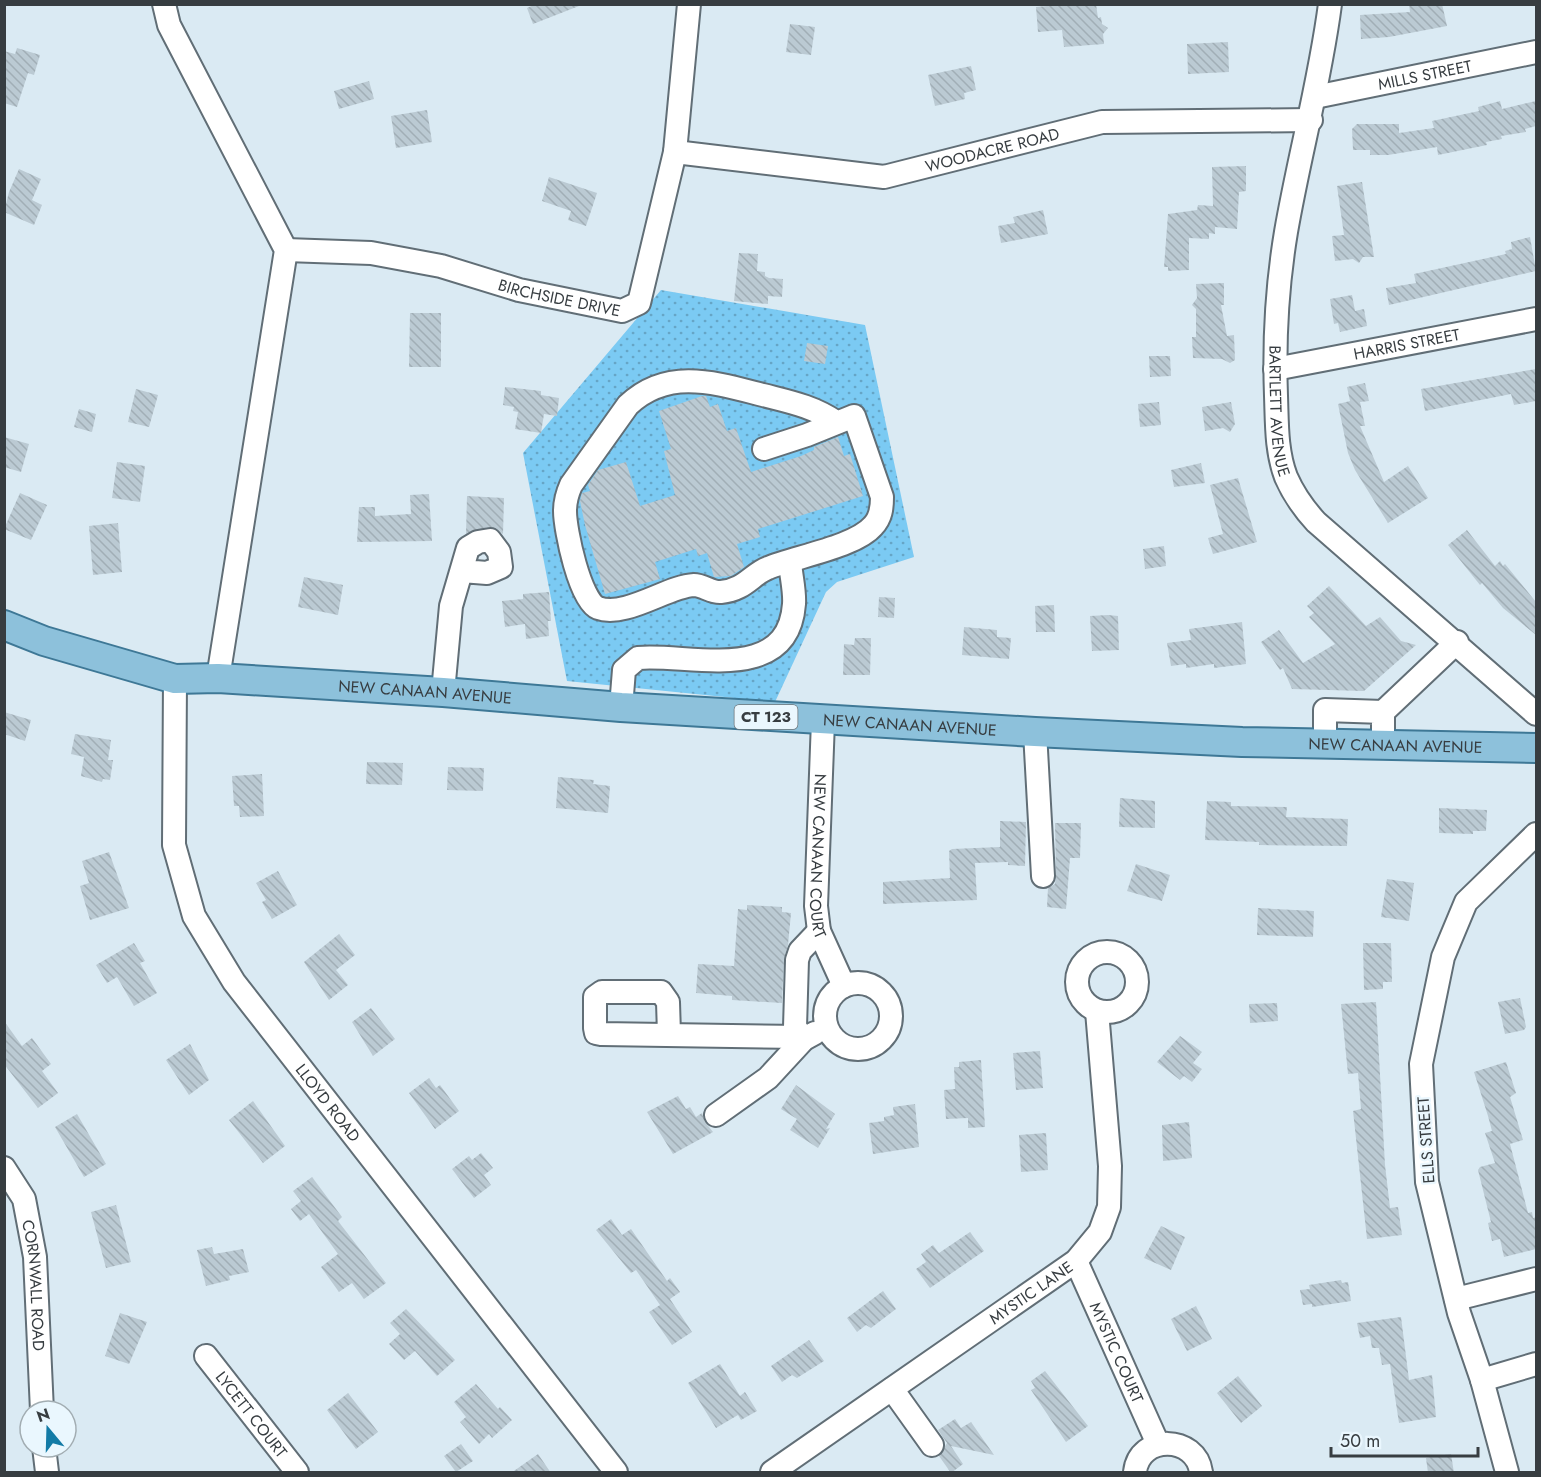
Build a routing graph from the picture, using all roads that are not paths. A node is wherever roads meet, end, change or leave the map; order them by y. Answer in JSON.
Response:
{"nodes":[{"id":1,"x":164,"y":4,"type":"edge"},
{"id":2,"x":689,"y":4,"type":"edge"},
{"id":3,"x":1330,"y":4,"type":"edge"},
{"id":4,"x":1536,"y":52,"type":"edge"},
{"id":5,"x":1315,"y":97,"type":"junction"},
{"id":6,"x":1311,"y":120,"type":"junction"},
{"id":7,"x":675,"y":152,"type":"junction"},
{"id":8,"x":286,"y":250,"type":"junction"},
{"id":9,"x":1536,"y":319,"type":"edge"},
{"id":10,"x":1275,"y":369,"type":"junction"},
{"id":11,"x":836,"y":422,"type":"junction"},
{"id":12,"x":764,"y":449,"type":"dead end"},
{"id":13,"x":789,"y":562,"type":"junction"},
{"id":14,"x":462,"y":571,"type":"dead end"},
{"id":15,"x":4,"y":625,"type":"edge"},
{"id":16,"x":1457,"y":642,"type":"junction"},
{"id":17,"x":218,"y":678,"type":"junction"},
{"id":18,"x":176,"y":679,"type":"junction"},
{"id":19,"x":443,"y":692,"type":"junction"},
{"id":20,"x":621,"y":707,"type":"junction"},
{"id":21,"x":1383,"y":711,"type":"junction"},
{"id":22,"x":1536,"y":714,"type":"edge"},
{"id":23,"x":823,"y":721,"type":"junction"},
{"id":24,"x":1035,"y":732,"type":"junction"},
{"id":25,"x":1325,"y":743,"type":"junction"},
{"id":26,"x":1383,"y":745,"type":"junction"},
{"id":27,"x":1536,"y":748,"type":"edge"},
{"id":28,"x":1536,"y":834,"type":"edge"},
{"id":29,"x":1044,"y":876,"type":"dead end"},
{"id":30,"x":819,"y":931,"type":"junction"},
{"id":31,"x":844,"y":986,"type":"junction"},
{"id":32,"x":1097,"y":1011,"type":"dead end"},
{"id":33,"x":827,"y":1028,"type":"junction"},
{"id":34,"x":669,"y":1034,"type":"dead end"},
{"id":35,"x":802,"y":1038,"type":"junction"},
{"id":36,"x":716,"y":1115,"type":"dead end"},
{"id":37,"x":4,"y":1168,"type":"edge"},
{"id":38,"x":1076,"y":1261,"type":"junction"},
{"id":39,"x":1536,"y":1279,"type":"edge"},
{"id":40,"x":1456,"y":1299,"type":"junction"},
{"id":41,"x":206,"y":1356,"type":"dead end"},
{"id":42,"x":1536,"y":1364,"type":"edge"},
{"id":43,"x":1482,"y":1380,"type":"junction"},
{"id":44,"x":892,"y":1389,"type":"junction"},
{"id":45,"x":41,"y":1399,"type":"edge"},
{"id":46,"x":1158,"y":1444,"type":"junction"},
{"id":47,"x":932,"y":1445,"type":"dead end"},
{"id":48,"x":297,"y":1473,"type":"edge"},
{"id":49,"x":616,"y":1473,"type":"edge"},
{"id":50,"x":772,"y":1473,"type":"edge"},
{"id":51,"x":1135,"y":1473,"type":"edge"},
{"id":52,"x":1201,"y":1473,"type":"edge"},
{"id":53,"x":1507,"y":1473,"type":"edge"}],
"edges":[{"from":1,"to":8,"type":"street"},
{"from":2,"to":7,"type":"street","name":"BIRCHSIDE DRIVE"},
{"from":3,"to":5,"type":"street","name":"BARTLETT AVENUE"},
{"from":4,"to":5,"type":"street","name":"MILLS STREET"},
{"from":5,"to":6,"type":"street","name":"BARTLETT AVENUE"},
{"from":6,"to":7,"type":"street","name":"WOODACRE ROAD"},
{"from":6,"to":10,"type":"street","name":"BARTLETT AVENUE"},
{"from":7,"to":8,"type":"street","name":"BIRCHSIDE DRIVE"},
{"from":8,"to":17,"type":"street"},
{"from":9,"to":10,"type":"street","name":"HARRIS STREET"},
{"from":10,"to":16,"type":"street","name":"BARTLETT AVENUE"},
{"from":11,"to":12,"type":"street"},
{"from":11,"to":13,"type":"street"},
{"from":11,"to":13,"type":"street"},
{"from":13,"to":20,"type":"street"},
{"from":14,"to":19,"type":"street"},
{"from":15,"to":18,"type":"main road","name":"NEW CANAAN AVENUE","number":"CT 123"},
{"from":16,"to":21,"type":"street"},
{"from":16,"to":22,"type":"street","name":"BARTLETT AVENUE"},
{"from":17,"to":18,"type":"main road","name":"NEW CANAAN AVENUE","number":"CT 123"},
{"from":17,"to":19,"type":"main road","name":"NEW CANAAN AVENUE","number":"CT 123"},
{"from":18,"to":49,"type":"street","name":"LLOYD ROAD"},
{"from":19,"to":20,"type":"main road","name":"NEW CANAAN AVENUE","number":"CT 123"},
{"from":20,"to":23,"type":"main road","name":"NEW CANAAN AVENUE","number":"CT 123"},
{"from":21,"to":25,"type":"street"},
{"from":21,"to":26,"type":"street"},
{"from":23,"to":24,"type":"main road","name":"NEW CANAAN AVENUE","number":"CT 123"},
{"from":23,"to":30,"type":"street","name":"NEW CANAAN COURT"},
{"from":24,"to":25,"type":"main road","name":"NEW CANAAN AVENUE","number":"CT 123"},
{"from":24,"to":29,"type":"street"},
{"from":25,"to":26,"type":"main road","name":"NEW CANAAN AVENUE","number":"CT 123"},
{"from":26,"to":27,"type":"main road","name":"NEW CANAAN AVENUE","number":"CT 123"},
{"from":28,"to":40,"type":"street","name":"ELLS STREET"},
{"from":30,"to":31,"type":"street","name":"NEW CANAAN COURT"},
{"from":30,"to":35,"type":"street"},
{"from":31,"to":33,"type":"street"},
{"from":31,"to":33,"type":"street"},
{"from":32,"to":38,"type":"street","name":"MYSTIC LANE"},
{"from":33,"to":35,"type":"street"},
{"from":34,"to":35,"type":"street"},
{"from":35,"to":36,"type":"street"},
{"from":37,"to":45,"type":"street","name":"CORNWALL ROAD"},
{"from":38,"to":44,"type":"street","name":"MYSTIC LANE"},
{"from":38,"to":46,"type":"street","name":"MYSTIC COURT"},
{"from":39,"to":40,"type":"street"},
{"from":40,"to":43,"type":"street","name":"ELLS STREET"},
{"from":41,"to":48,"type":"street","name":"LYCETT COURT"},
{"from":42,"to":43,"type":"street"},
{"from":43,"to":53,"type":"street","name":"ELLS STREET"},
{"from":44,"to":47,"type":"street"},
{"from":44,"to":50,"type":"street","name":"MYSTIC LANE"},
{"from":46,"to":51,"type":"street"},
{"from":46,"to":52,"type":"street"}]}
